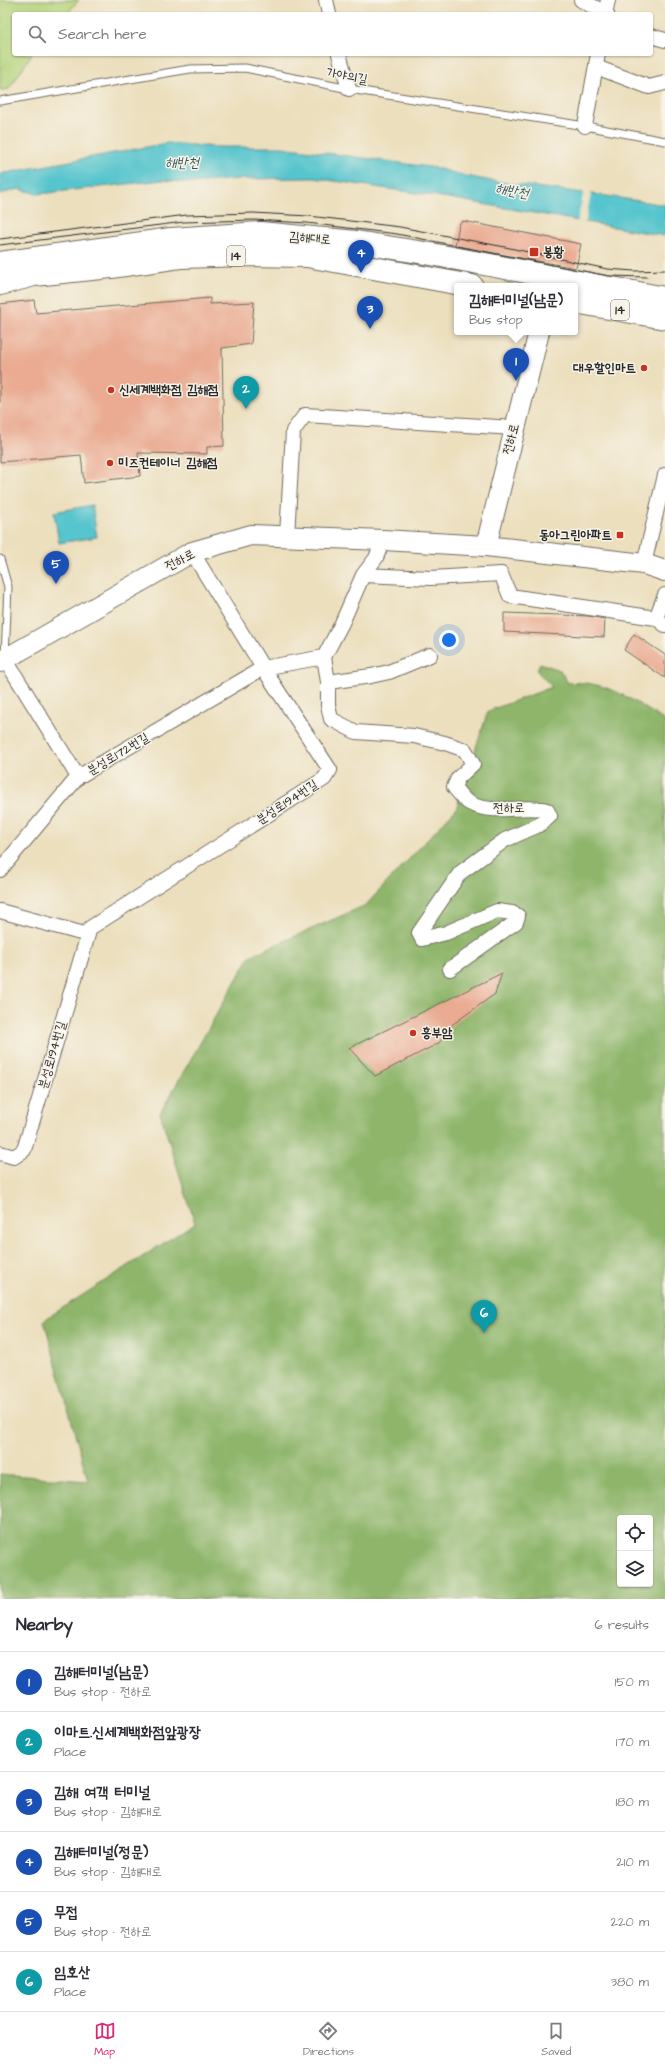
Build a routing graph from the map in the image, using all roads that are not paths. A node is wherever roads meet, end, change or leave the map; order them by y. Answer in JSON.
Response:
{"nodes":[{"id":1,"x":326,"y":0,"type":"edge"},
{"id":2,"x":581,"y":0,"type":"edge"},
{"id":3,"x":606,"y":10,"type":"edge"},
{"id":4,"x":329,"y":12,"type":"edge"},
{"id":5,"x":653,"y":37,"type":"edge"},
{"id":6,"x":665,"y":40,"type":"edge"},
{"id":7,"x":340,"y":56,"type":"edge"},
{"id":8,"x":597,"y":61,"type":"edge"},
{"id":9,"x":665,"y":83,"type":"edge"},
{"id":10,"x":349,"y":89,"type":"junction"},
{"id":11,"x":0,"y":101,"type":"edge"},
{"id":12,"x":586,"y":126,"type":"junction"},
{"id":13,"x":665,"y":141,"type":"edge"},
{"id":14,"x":0,"y":263,"type":"edge"},
{"id":15,"x":456,"y":283,"type":"edge"},
{"id":16,"x":0,"y":284,"type":"edge"},
{"id":17,"x":665,"y":298,"type":"edge"},
{"id":18,"x":578,"y":303,"type":"edge"},
{"id":19,"x":665,"y":318,"type":"edge"},
{"id":20,"x":538,"y":335,"type":"edge"},
{"id":21,"x":514,"y":428,"type":"junction"},
{"id":22,"x":665,"y":475,"type":"edge"},
{"id":23,"x":287,"y":536,"type":"junction"},
{"id":24,"x":383,"y":540,"type":"junction"},
{"id":25,"x":486,"y":546,"type":"junction"},
{"id":26,"x":192,"y":552,"type":"junction"},
{"id":27,"x":0,"y":559,"type":"edge"},
{"id":28,"x":644,"y":564,"type":"junction"},
{"id":29,"x":1,"y":570,"type":"edge"},
{"id":30,"x":665,"y":572,"type":"edge"},
{"id":31,"x":363,"y":575,"type":"junction"},
{"id":32,"x":665,"y":595,"type":"edge"},
{"id":33,"x":660,"y":621,"type":"edge"},
{"id":34,"x":430,"y":655,"type":"dead end"},
{"id":35,"x":324,"y":657,"type":"junction"},
{"id":36,"x":2,"y":660,"type":"edge"},
{"id":37,"x":263,"y":668,"type":"junction"},
{"id":38,"x":328,"y":682,"type":"junction"},
{"id":39,"x":78,"y":778,"type":"junction"},
{"id":40,"x":0,"y":870,"type":"edge"},
{"id":41,"x":0,"y":910,"type":"edge"},
{"id":42,"x":88,"y":934,"type":"junction"},
{"id":43,"x":450,"y":969,"type":"dead end"},
{"id":44,"x":0,"y":1153,"type":"edge"}],
"edges":[{"from":1,"to":4,"type":"street"},
{"from":2,"to":3,"type":"street"},
{"from":5,"to":6,"type":"street"},
{"from":7,"to":10,"type":"street"},
{"from":8,"to":9,"type":"street"},
{"from":8,"to":12,"type":"street"},
{"from":10,"to":11,"type":"lane","name":"가야의길"},
{"from":10,"to":12,"type":"lane","name":"가야의길"},
{"from":12,"to":13,"type":"lane","name":"가야의길"},
{"from":14,"to":17,"type":"main road","name":"김해대로"},
{"from":15,"to":16,"type":"main road","name":"김해대로","number":"14"},
{"from":18,"to":19,"type":"main road","number":"14"},
{"from":20,"to":21,"type":"main road","name":"전하로"},
{"from":21,"to":23,"type":"street"},
{"from":21,"to":25,"type":"main road","name":"전하로"},
{"from":22,"to":28,"type":"street"},
{"from":23,"to":24,"type":"main road","name":"전하로"},
{"from":23,"to":26,"type":"main road","name":"전하로"},
{"from":24,"to":25,"type":"main road","name":"전하로"},
{"from":24,"to":31,"type":"street"},
{"from":25,"to":28,"type":"main road","name":"전하로"},
{"from":26,"to":36,"type":"main road","name":"전하로"},
{"from":26,"to":37,"type":"street","name":"분성로194번길"},
{"from":27,"to":29,"type":"lane"},
{"from":28,"to":30,"type":"main road","name":"전하로"},
{"from":29,"to":36,"type":"lane"},
{"from":31,"to":33,"type":"street"},
{"from":31,"to":35,"type":"street"},
{"from":32,"to":33,"type":"street"},
{"from":34,"to":38,"type":"street"},
{"from":35,"to":37,"type":"street"},
{"from":35,"to":38,"type":"street","name":"전하로"},
{"from":36,"to":39,"type":"street"},
{"from":37,"to":39,"type":"street","name":"분성로172번길"},
{"from":37,"to":42,"type":"street","name":"분성로194번길"},
{"from":38,"to":43,"type":"street","name":"전하로"},
{"from":39,"to":40,"type":"street","name":"분성로172번길"},
{"from":41,"to":42,"type":"street"},
{"from":42,"to":44,"type":"street","name":"분성로194번길"}]}
